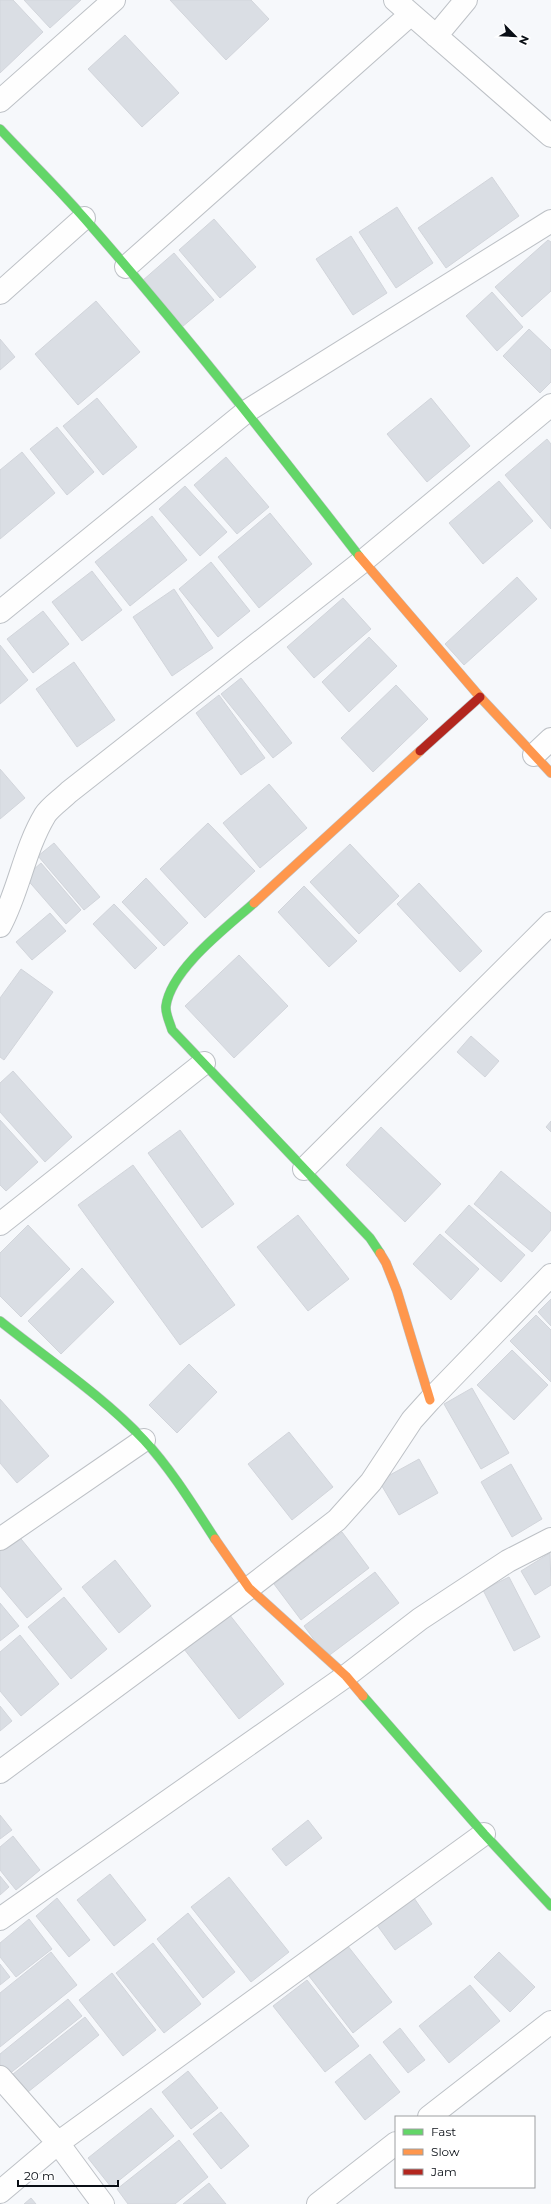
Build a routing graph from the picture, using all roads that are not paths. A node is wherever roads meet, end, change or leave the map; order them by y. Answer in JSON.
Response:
{"nodes":[{"id":1,"x":114,"y":0,"type":"edge"},
{"id":2,"x":466,"y":0,"type":"edge"},
{"id":3,"x":403,"y":7,"type":"edge"},
{"id":4,"x":436,"y":36,"type":"junction"},
{"id":5,"x":0,"y":101,"type":"edge"},
{"id":6,"x":0,"y":129,"type":"edge"},
{"id":7,"x":551,"y":136,"type":"edge"},
{"id":8,"x":84,"y":218,"type":"junction"},
{"id":9,"x":551,"y":220,"type":"edge"},
{"id":10,"x":126,"y":267,"type":"junction"},
{"id":11,"x":0,"y":293,"type":"edge"},
{"id":12,"x":551,"y":405,"type":"edge"},
{"id":13,"x":247,"y":411,"type":"junction"},
{"id":14,"x":363,"y":561,"type":"junction"},
{"id":15,"x":0,"y":612,"type":"edge"},
{"id":16,"x":480,"y":697,"type":"junction"},
{"id":17,"x":551,"y":739,"type":"edge"},
{"id":18,"x":534,"y":755,"type":"junction"},
{"id":19,"x":551,"y":773,"type":"edge"},
{"id":20,"x":551,"y":923,"type":"edge"},
{"id":21,"x":0,"y":926,"type":"edge"},
{"id":22,"x":204,"y":1063,"type":"junction"},
{"id":23,"x":304,"y":1169,"type":"junction"},
{"id":24,"x":0,"y":1224,"type":"edge"},
{"id":25,"x":551,"y":1275,"type":"edge"},
{"id":26,"x":0,"y":1321,"type":"edge"},
{"id":27,"x":430,"y":1400,"type":"junction"},
{"id":28,"x":144,"y":1440,"type":"junction"},
{"id":29,"x":0,"y":1539,"type":"edge"},
{"id":30,"x":551,"y":1539,"type":"edge"},
{"id":31,"x":249,"y":1588,"type":"junction"},
{"id":32,"x":346,"y":1676,"type":"junction"},
{"id":33,"x":0,"y":1772,"type":"edge"},
{"id":34,"x":484,"y":1834,"type":"junction"},
{"id":35,"x":551,"y":1906,"type":"edge"},
{"id":36,"x":0,"y":1919,"type":"edge"},
{"id":37,"x":551,"y":2022,"type":"edge"},
{"id":38,"x":0,"y":2077,"type":"edge"},
{"id":39,"x":431,"y":2116,"type":"edge"},
{"id":40,"x":58,"y":2143,"type":"junction"},
{"id":41,"x":395,"y":2144,"type":"edge"},
{"id":42,"x":0,"y":2192,"type":"edge"},
{"id":43,"x":103,"y":2204,"type":"edge"},
{"id":44,"x":318,"y":2204,"type":"edge"}],
"edges":[{"from":1,"to":5,"type":"street"},
{"from":2,"to":4,"type":"street"},
{"from":3,"to":4,"type":"street"},
{"from":3,"to":10,"type":"street"},
{"from":4,"to":7,"type":"street"},
{"from":6,"to":8,"type":"street"},
{"from":8,"to":10,"type":"street"},
{"from":8,"to":11,"type":"street"},
{"from":9,"to":13,"type":"street"},
{"from":10,"to":13,"type":"street"},
{"from":12,"to":14,"type":"street"},
{"from":13,"to":14,"type":"street"},
{"from":13,"to":15,"type":"street"},
{"from":14,"to":16,"type":"street"},
{"from":14,"to":21,"type":"street"},
{"from":16,"to":18,"type":"street"},
{"from":16,"to":22,"type":"street"},
{"from":17,"to":18,"type":"street"},
{"from":18,"to":19,"type":"street"},
{"from":20,"to":23,"type":"street"},
{"from":22,"to":23,"type":"street"},
{"from":22,"to":24,"type":"street"},
{"from":23,"to":27,"type":"street"},
{"from":25,"to":27,"type":"street"},
{"from":26,"to":28,"type":"street"},
{"from":27,"to":31,"type":"street"},
{"from":28,"to":29,"type":"street"},
{"from":28,"to":31,"type":"street"},
{"from":30,"to":32,"type":"street"},
{"from":31,"to":32,"type":"street"},
{"from":31,"to":33,"type":"street"},
{"from":32,"to":34,"type":"street"},
{"from":32,"to":36,"type":"street"},
{"from":34,"to":35,"type":"street"},
{"from":34,"to":40,"type":"street"},
{"from":37,"to":39,"type":"street"},
{"from":38,"to":40,"type":"street"},
{"from":40,"to":42,"type":"street"},
{"from":40,"to":43,"type":"street"},
{"from":41,"to":44,"type":"street"}]}
